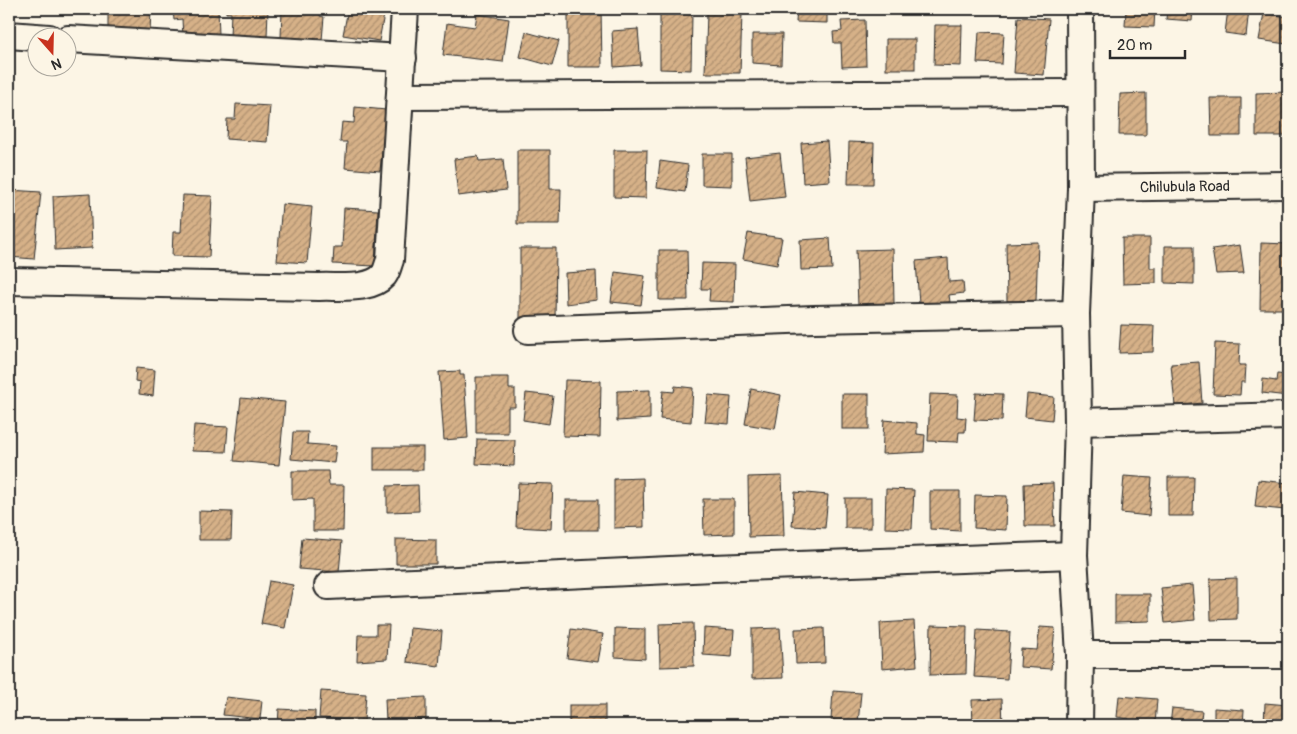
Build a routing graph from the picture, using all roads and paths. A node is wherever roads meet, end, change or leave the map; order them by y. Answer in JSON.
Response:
{"nodes":[{"id":1,"x":405,"y":9,"type":"edge"},
{"id":2,"x":1080,"y":9,"type":"edge"},
{"id":3,"x":9,"y":35,"type":"edge"},
{"id":4,"x":28,"y":36,"type":"edge"},
{"id":5,"x":78,"y":39,"type":"edge"},
{"id":6,"x":403,"y":58,"type":"junction"},
{"id":7,"x":1079,"y":93,"type":"junction"},
{"id":8,"x":401,"y":96,"type":"junction"},
{"id":9,"x":1288,"y":185,"type":"edge"},
{"id":10,"x":1081,"y":188,"type":"junction"},
{"id":11,"x":9,"y":281,"type":"edge"},
{"id":12,"x":1076,"y":314,"type":"junction"},
{"id":13,"x":528,"y":330,"type":"dead end"},
{"id":14,"x":1288,"y":416,"type":"edge"},
{"id":15,"x":1078,"y":422,"type":"junction"},
{"id":16,"x":1074,"y":555,"type":"junction"},
{"id":17,"x":328,"y":586,"type":"dead end"},
{"id":18,"x":1080,"y":655,"type":"junction"},
{"id":19,"x":1288,"y":655,"type":"edge"},
{"id":20,"x":1079,"y":725,"type":"edge"}],
"edges":[{"from":1,"to":6,"type":"street"},
{"from":2,"to":7,"type":"street"},
{"from":3,"to":4,"type":"street"},
{"from":5,"to":6,"type":"street"},
{"from":6,"to":8,"type":"street"},
{"from":7,"to":8,"type":"street"},
{"from":7,"to":10,"type":"street"},
{"from":8,"to":11,"type":"street"},
{"from":9,"to":10,"type":"street","name":"Chilubula Road"},
{"from":10,"to":12,"type":"street"},
{"from":12,"to":13,"type":"street"},
{"from":12,"to":15,"type":"street"},
{"from":14,"to":15,"type":"street"},
{"from":15,"to":16,"type":"street"},
{"from":16,"to":17,"type":"street"},
{"from":16,"to":18,"type":"street"},
{"from":18,"to":19,"type":"street"},
{"from":18,"to":20,"type":"street"}]}
